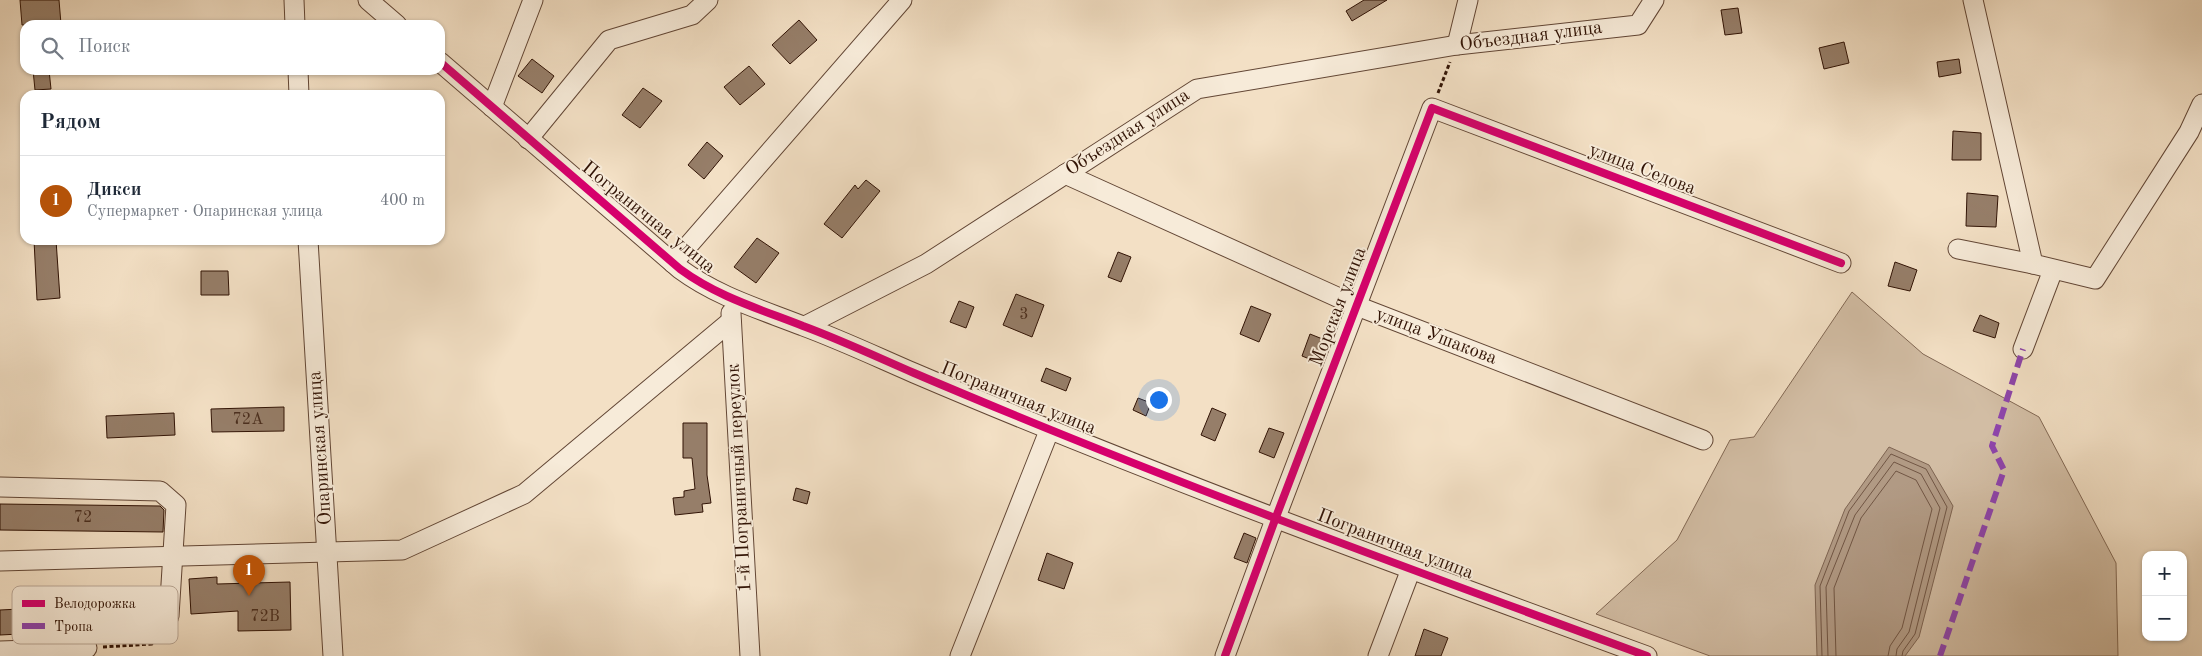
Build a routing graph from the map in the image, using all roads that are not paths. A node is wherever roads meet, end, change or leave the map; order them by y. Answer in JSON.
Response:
{"nodes":[{"id":1,"x":294,"y":0,"type":"edge"},
{"id":2,"x":368,"y":0,"type":"edge"},
{"id":3,"x":533,"y":0,"type":"edge"},
{"id":4,"x":708,"y":0,"type":"edge"},
{"id":5,"x":902,"y":0,"type":"edge"},
{"id":6,"x":1468,"y":0,"type":"edge"},
{"id":7,"x":1654,"y":0,"type":"edge"},
{"id":8,"x":1973,"y":0,"type":"edge"},
{"id":9,"x":295,"y":20,"type":"edge"},
{"id":10,"x":391,"y":20,"type":"edge"},
{"id":11,"x":1457,"y":45,"type":"junction"},
{"id":12,"x":445,"y":66,"type":"edge"},
{"id":13,"x":298,"y":75,"type":"edge"},
{"id":14,"x":300,"y":90,"type":"edge"},
{"id":15,"x":2202,"y":104,"type":"edge"},
{"id":16,"x":492,"y":107,"type":"junction"},
{"id":17,"x":1432,"y":108,"type":"joint"},
{"id":18,"x":528,"y":138,"type":"junction"},
{"id":19,"x":1065,"y":174,"type":"junction"},
{"id":20,"x":308,"y":245,"type":"edge"},
{"id":21,"x":1958,"y":249,"type":"dead end"},
{"id":22,"x":673,"y":263,"type":"junction"},
{"id":23,"x":1841,"y":263,"type":"dead end"},
{"id":24,"x":2033,"y":264,"type":"junction"},
{"id":25,"x":2053,"y":270,"type":"junction"},
{"id":26,"x":732,"y":300,"type":"junction"},
{"id":27,"x":1357,"y":306,"type":"junction"},
{"id":28,"x":731,"y":321,"type":"junction"},
{"id":29,"x":805,"y":326,"type":"junction"},
{"id":30,"x":2024,"y":349,"type":"dead end"},
{"id":31,"x":1049,"y":431,"type":"junction"},
{"id":32,"x":1703,"y":440,"type":"dead end"},
{"id":33,"x":0,"y":487,"type":"edge"},
{"id":34,"x":1276,"y":517,"type":"junction"},
{"id":35,"x":328,"y":552,"type":"junction"},
{"id":36,"x":172,"y":556,"type":"junction"},
{"id":37,"x":0,"y":561,"type":"edge"},
{"id":38,"x":1411,"y":569,"type":"junction"},
{"id":39,"x":170,"y":586,"type":"edge"},
{"id":40,"x":87,"y":648,"type":"road end"},
{"id":41,"x":0,"y":651,"type":"edge"},
{"id":42,"x":333,"y":656,"type":"edge"},
{"id":43,"x":750,"y":656,"type":"edge"},
{"id":44,"x":960,"y":656,"type":"edge"},
{"id":45,"x":1225,"y":656,"type":"edge"},
{"id":46,"x":1378,"y":656,"type":"edge"},
{"id":47,"x":1647,"y":656,"type":"edge"}],
"edges":[{"from":1,"to":9,"type":"street"},
{"from":2,"to":10,"type":"street"},
{"from":3,"to":16,"type":"street"},
{"from":4,"to":18,"type":"street"},
{"from":5,"to":22,"type":"street"},
{"from":6,"to":11,"type":"street"},
{"from":7,"to":11,"type":"street","name":"Объездная улица"},
{"from":8,"to":24,"type":"street"},
{"from":11,"to":19,"type":"street","name":"Объездная улица"},
{"from":12,"to":16,"type":"street","name":"Пограничная улица"},
{"from":13,"to":14,"type":"street"},
{"from":15,"to":25,"type":"street"},
{"from":16,"to":18,"type":"street","name":"Пограничная улица"},
{"from":17,"to":23,"type":"street","name":"улица Седова"},
{"from":17,"to":27,"type":"street","name":"Морская улица"},
{"from":18,"to":22,"type":"street","name":"Пограничная улица"},
{"from":19,"to":27,"type":"street","name":"улица Ушакова"},
{"from":19,"to":29,"type":"street","name":"Объездная улица"},
{"from":20,"to":35,"type":"street","name":"Опаринская улица"},
{"from":21,"to":24,"type":"street"},
{"from":22,"to":26,"type":"street","name":"Пограничная улица"},
{"from":24,"to":25,"type":"street"},
{"from":25,"to":30,"type":"street"},
{"from":26,"to":28,"type":"street","name":"1-й Пограничный переулок"},
{"from":26,"to":29,"type":"street","name":"Пограничная улица"},
{"from":27,"to":32,"type":"street","name":"улица Ушакова"},
{"from":27,"to":34,"type":"street","name":"Морская улица"},
{"from":28,"to":35,"type":"street"},
{"from":28,"to":43,"type":"street","name":"1-й Пограничный переулок"},
{"from":29,"to":31,"type":"street","name":"Пограничная улица"},
{"from":31,"to":34,"type":"street","name":"Пограничная улица"},
{"from":31,"to":44,"type":"street"},
{"from":33,"to":36,"type":"street"},
{"from":34,"to":38,"type":"street","name":"Пограничная улица"},
{"from":34,"to":45,"type":"street","name":"Морская улица"},
{"from":35,"to":36,"type":"street"},
{"from":35,"to":42,"type":"street","name":"Опаринская улица"},
{"from":36,"to":37,"type":"street"},
{"from":36,"to":39,"type":"street"},
{"from":38,"to":46,"type":"street"},
{"from":38,"to":47,"type":"street","name":"Пограничная улица"},
{"from":40,"to":41,"type":"street"}]}
